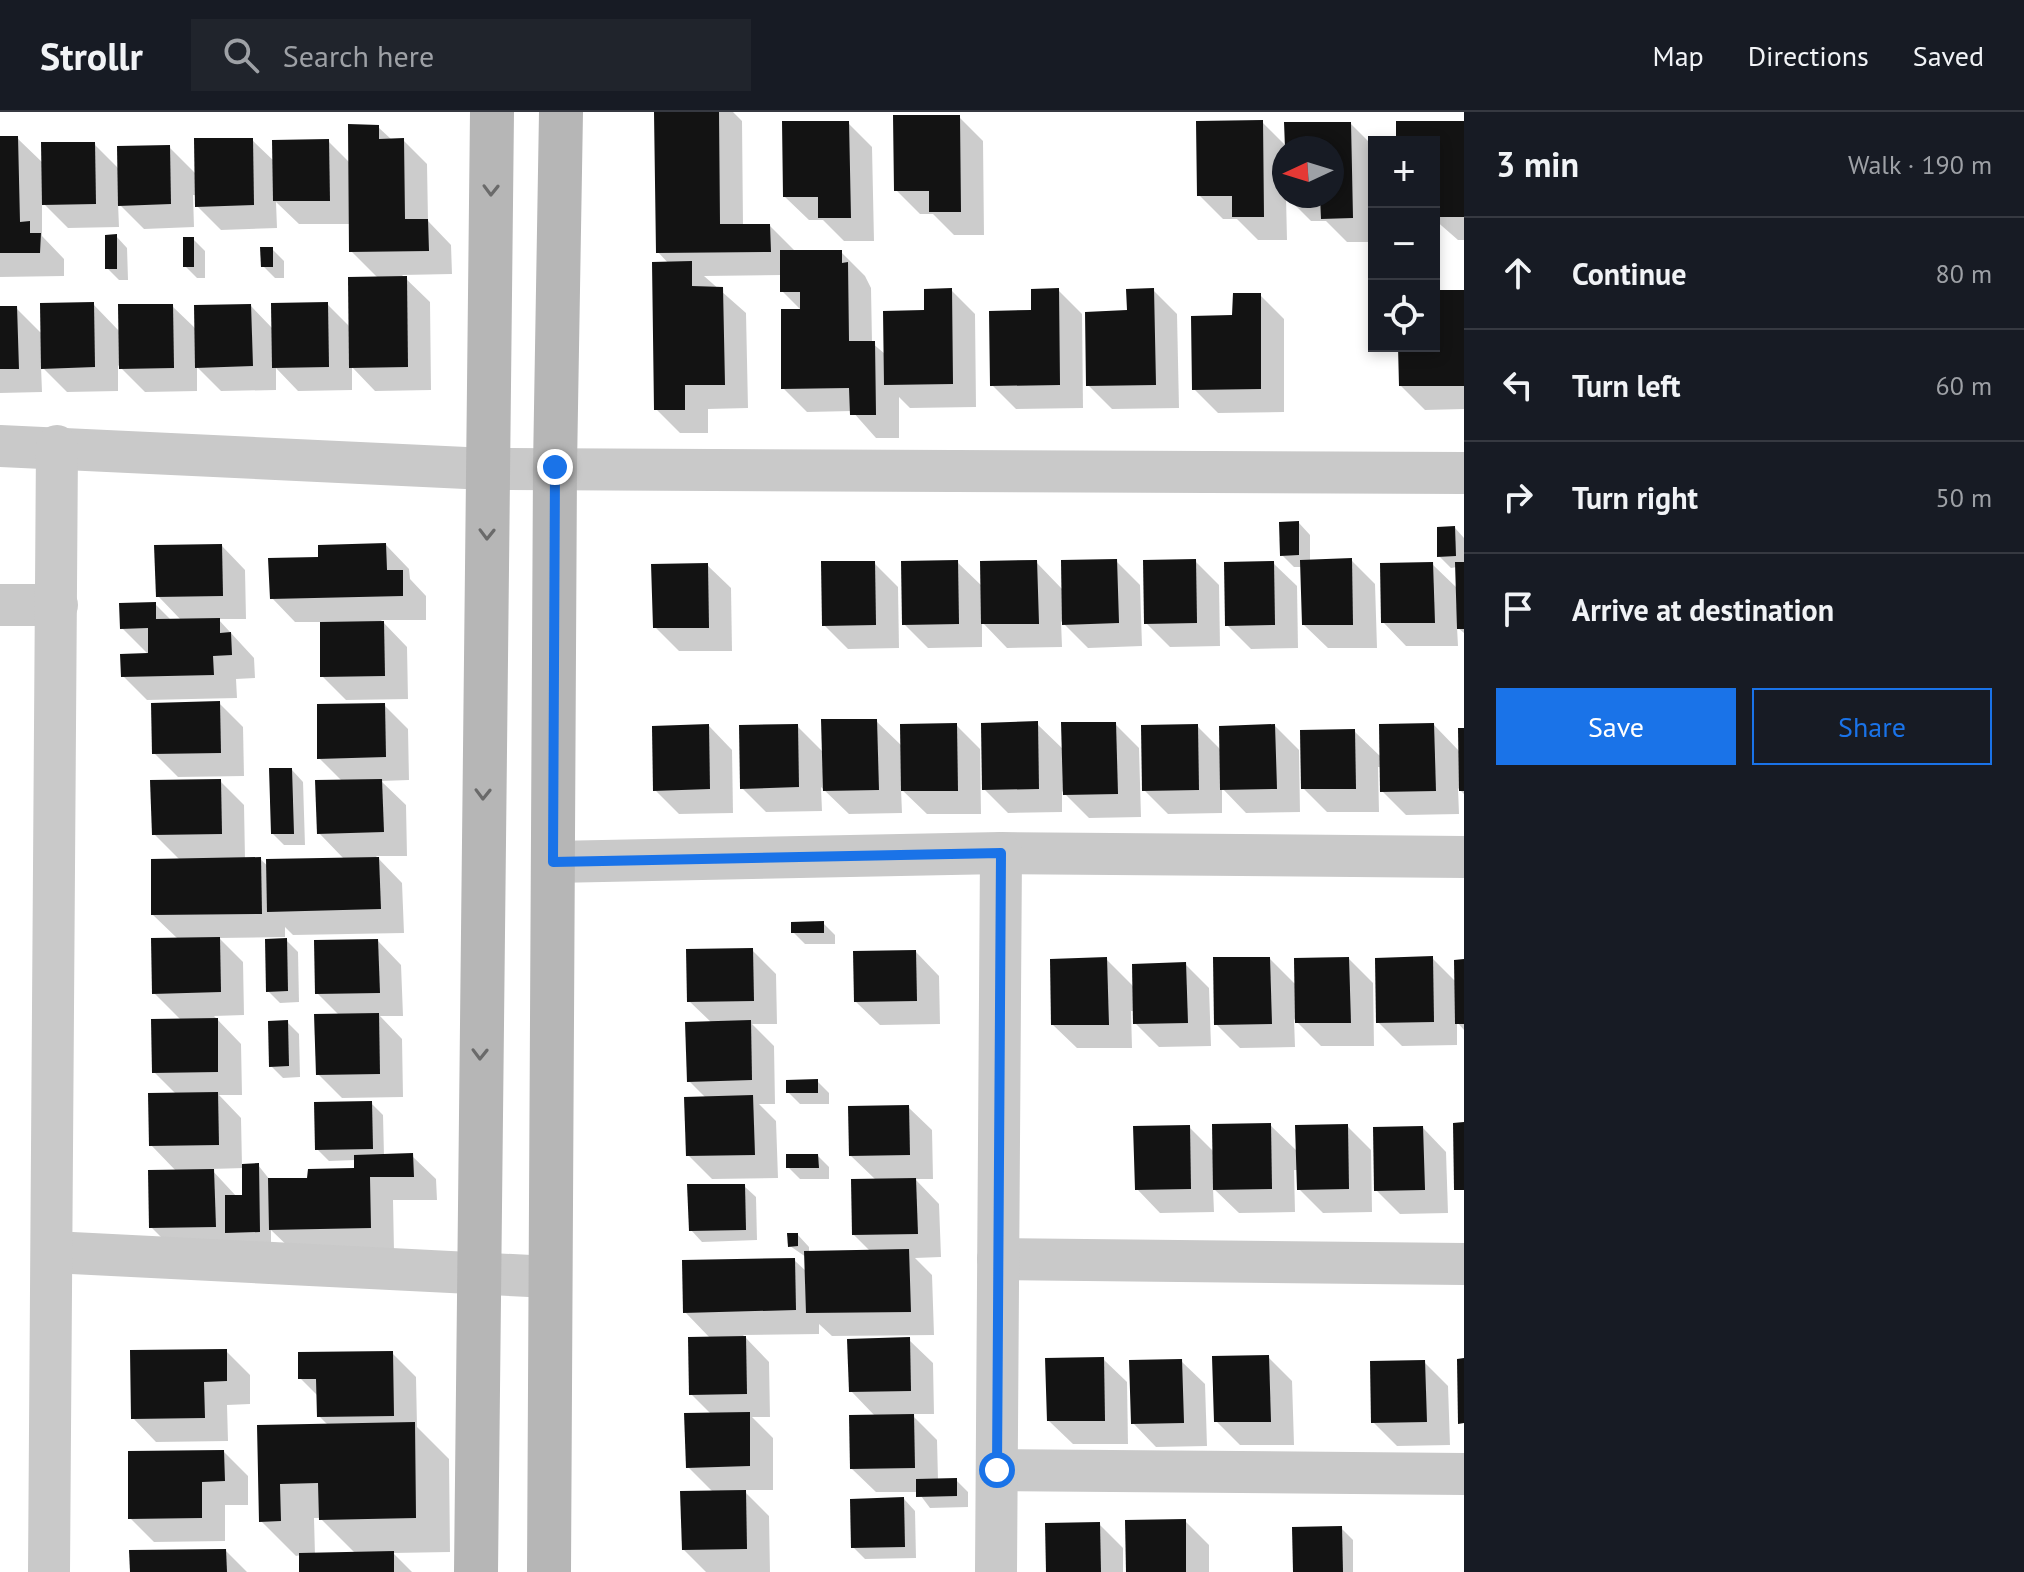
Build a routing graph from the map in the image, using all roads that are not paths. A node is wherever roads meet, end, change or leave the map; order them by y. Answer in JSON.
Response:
{"nodes":[{"id":1,"x":492,"y":112,"type":"edge"},
{"id":2,"x":561,"y":112,"type":"edge"},
{"id":3,"x":0,"y":446,"type":"edge"},
{"id":4,"x":57,"y":446,"type":"junction"},
{"id":5,"x":555,"y":467,"type":"junction"},
{"id":6,"x":487,"y":469,"type":"junction"},
{"id":7,"x":1464,"y":473,"type":"edge"},
{"id":8,"x":0,"y":605,"type":"edge"},
{"id":9,"x":57,"y":605,"type":"junction"},
{"id":10,"x":1001,"y":853,"type":"junction"},
{"id":11,"x":1464,"y":857,"type":"edge"},
{"id":12,"x":553,"y":862,"type":"junction"},
{"id":13,"x":52,"y":1252,"type":"junction"},
{"id":14,"x":998,"y":1259,"type":"junction"},
{"id":15,"x":1464,"y":1264,"type":"edge"},
{"id":16,"x":477,"y":1273,"type":"junction"},
{"id":17,"x":550,"y":1277,"type":"junction"},
{"id":18,"x":997,"y":1470,"type":"junction"},
{"id":19,"x":1464,"y":1474,"type":"edge"},
{"id":20,"x":49,"y":1572,"type":"edge"},
{"id":21,"x":476,"y":1572,"type":"edge"},
{"id":22,"x":549,"y":1572,"type":"edge"},
{"id":23,"x":996,"y":1572,"type":"edge"}],
"edges":[{"from":1,"to":6,"type":"street","one_way":true},
{"from":2,"to":5,"type":"street"},
{"from":3,"to":4,"type":"street"},
{"from":4,"to":6,"type":"street"},
{"from":4,"to":9,"type":"street"},
{"from":5,"to":6,"type":"street"},
{"from":5,"to":7,"type":"street"},
{"from":5,"to":12,"type":"street"},
{"from":6,"to":16,"type":"street","one_way":true},
{"from":8,"to":9,"type":"street"},
{"from":9,"to":13,"type":"street"},
{"from":10,"to":11,"type":"street"},
{"from":10,"to":12,"type":"street"},
{"from":10,"to":14,"type":"street"},
{"from":12,"to":17,"type":"street"},
{"from":13,"to":16,"type":"street"},
{"from":13,"to":20,"type":"street"},
{"from":14,"to":15,"type":"street"},
{"from":14,"to":18,"type":"street"},
{"from":16,"to":17,"type":"street"},
{"from":16,"to":21,"type":"street"},
{"from":17,"to":22,"type":"street"},
{"from":18,"to":19,"type":"street"},
{"from":18,"to":23,"type":"street"}]}
